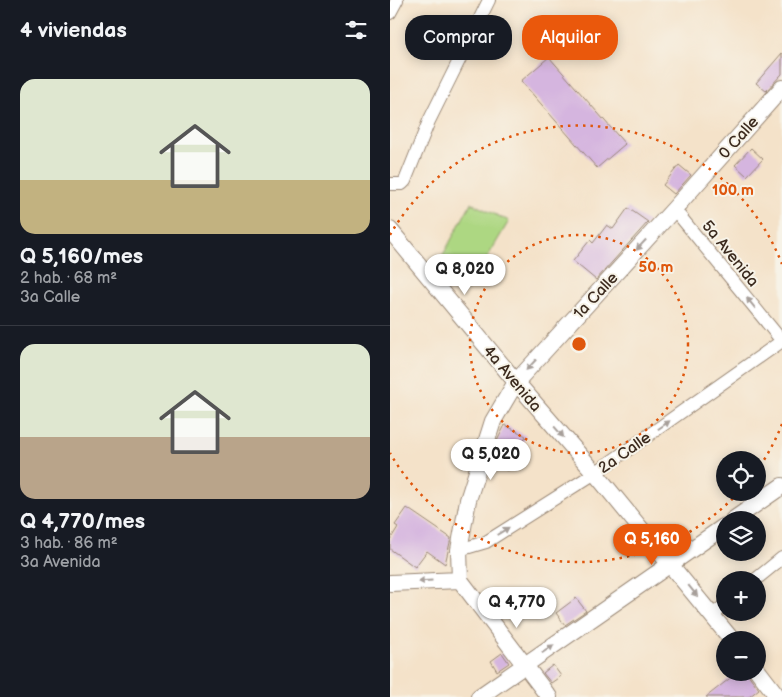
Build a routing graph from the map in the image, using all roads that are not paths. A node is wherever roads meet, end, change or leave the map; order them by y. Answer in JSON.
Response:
{"nodes":[{"id":1,"x":397,"y":0,"type":"edge"},
{"id":2,"x":489,"y":0,"type":"edge"},
{"id":3,"x":390,"y":13,"type":"edge"},
{"id":4,"x":782,"y":88,"type":"edge"},
{"id":5,"x":390,"y":184,"type":"edge"},
{"id":6,"x":674,"y":209,"type":"junction"},
{"id":7,"x":390,"y":230,"type":"edge"},
{"id":8,"x":782,"y":341,"type":"edge"},
{"id":9,"x":516,"y":382,"type":"junction"},
{"id":10,"x":595,"y":473,"type":"junction"},
{"id":11,"x":782,"y":486,"type":"edge"},
{"id":12,"x":746,"y":511,"type":"edge"},
{"id":13,"x":716,"y":532,"type":"edge"},
{"id":14,"x":459,"y":550,"type":"junction"},
{"id":15,"x":782,"y":558,"type":"edge"},
{"id":16,"x":671,"y":564,"type":"junction"},
{"id":17,"x":766,"y":571,"type":"edge"},
{"id":18,"x":460,"y":580,"type":"junction"},
{"id":19,"x":390,"y":583,"type":"edge"},
{"id":20,"x":716,"y":612,"type":"edge"},
{"id":21,"x":712,"y":615,"type":"junction"},
{"id":22,"x":725,"y":631,"type":"edge"},
{"id":23,"x":525,"y":664,"type":"junction"},
{"id":24,"x":766,"y":681,"type":"edge"},
{"id":25,"x":479,"y":697,"type":"edge"},
{"id":26,"x":549,"y":697,"type":"edge"},
{"id":27,"x":778,"y":697,"type":"edge"}],
"edges":[{"from":1,"to":3,"type":"street"},
{"from":2,"to":5,"type":"street"},
{"from":4,"to":6,"type":"street","name":"0 Calle"},
{"from":8,"to":6,"type":"street","name":"5a Avenida","one_way":true},
{"from":6,"to":9,"type":"street","name":"1a Calle","one_way":true},
{"from":7,"to":9,"type":"street","name":"4a Avenida"},
{"from":10,"to":8,"type":"street","name":"2a Calle","one_way":true},
{"from":9,"to":10,"type":"street","name":"4a Avenida","one_way":true},
{"from":9,"to":14,"type":"street","name":"1a Calle"},
{"from":14,"to":10,"type":"street","name":"2a Calle","one_way":true},
{"from":10,"to":16,"type":"street","name":"4a Avenida"},
{"from":11,"to":12,"type":"street"},
{"from":13,"to":16,"type":"street"},
{"from":14,"to":18,"type":"street","name":"1a Calle"},
{"from":15,"to":17,"type":"street"},
{"from":16,"to":21,"type":"street","name":"4a Avenida","one_way":true},
{"from":23,"to":16,"type":"street","one_way":true},
{"from":18,"to":19,"type":"street","one_way":true},
{"from":18,"to":23,"type":"street"},
{"from":20,"to":21,"type":"street"},
{"from":21,"to":22,"type":"street","name":"4a Avenida"},
{"from":23,"to":25,"type":"street"},
{"from":23,"to":26,"type":"street"},
{"from":24,"to":27,"type":"street"}]}
